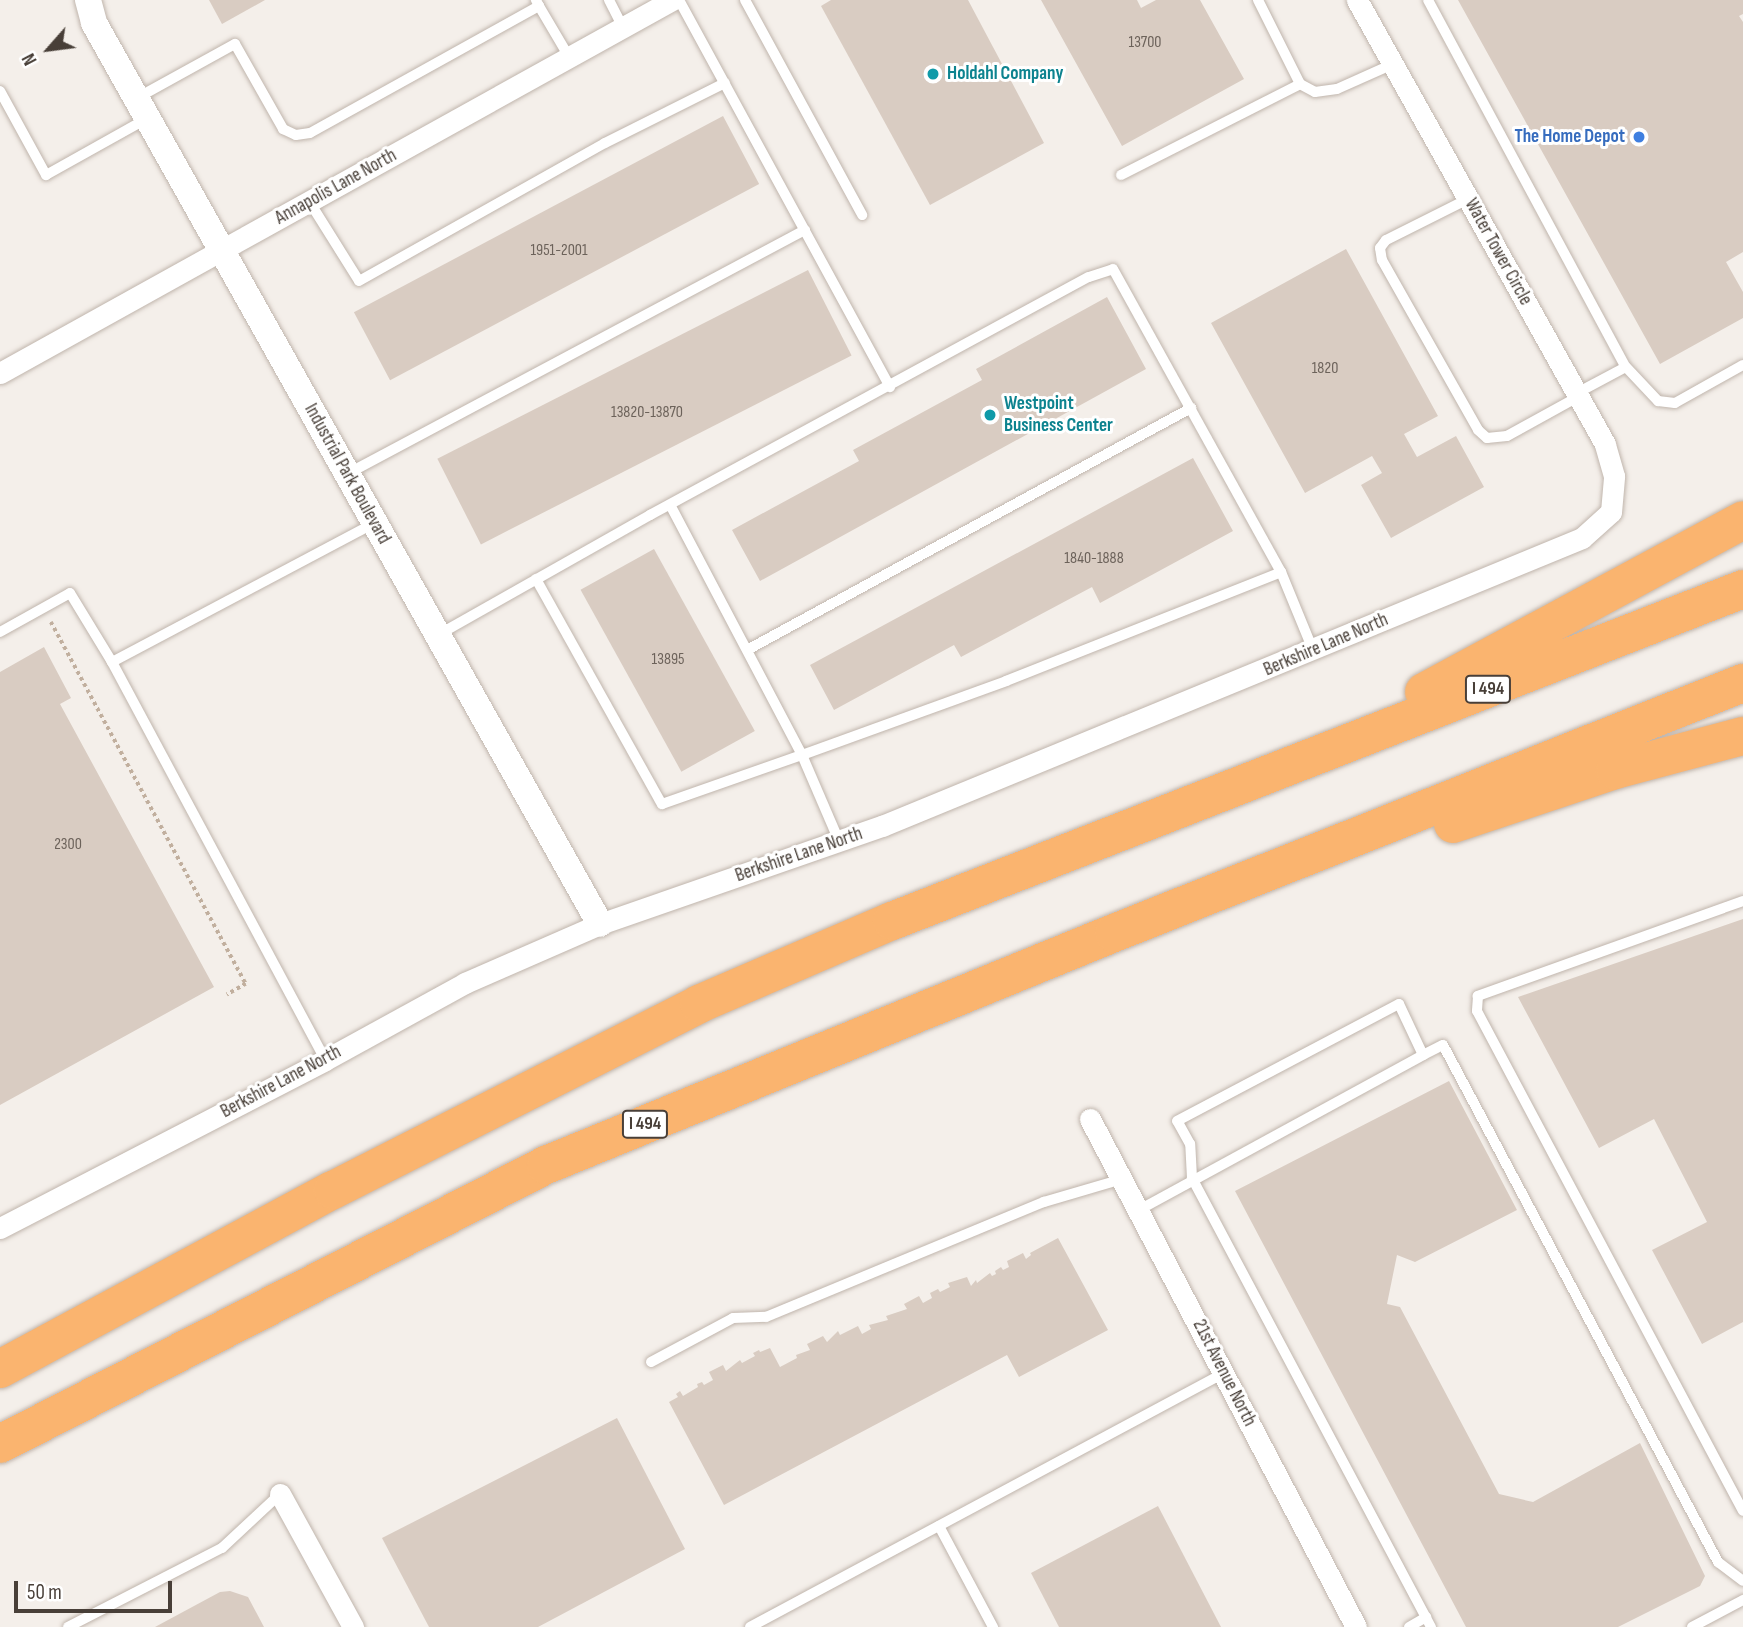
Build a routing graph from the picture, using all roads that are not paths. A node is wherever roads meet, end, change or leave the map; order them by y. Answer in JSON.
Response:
{"nodes":[{"id":1,"x":68,"y":0,"type":"edge"},
{"id":2,"x":609,"y":0,"type":"edge"},
{"id":3,"x":671,"y":0,"type":"edge"},
{"id":4,"x":679,"y":0,"type":"edge"},
{"id":5,"x":745,"y":0,"type":"edge"},
{"id":6,"x":1258,"y":0,"type":"edge"},
{"id":7,"x":1357,"y":0,"type":"edge"},
{"id":8,"x":1428,"y":0,"type":"edge"},
{"id":9,"x":537,"y":3,"type":"edge"},
{"id":10,"x":91,"y":12,"type":"edge"},
{"id":11,"x":623,"y":27,"type":"junction"},
{"id":12,"x":569,"y":57,"type":"junction"},
{"id":13,"x":1393,"y":64,"type":"junction"},
{"id":14,"x":725,"y":83,"type":"junction"},
{"id":15,"x":1300,"y":84,"type":"junction"},
{"id":16,"x":0,"y":91,"type":"edge"},
{"id":17,"x":143,"y":107,"type":"junction"},
{"id":18,"x":1121,"y":174,"type":"dead end"},
{"id":19,"x":1468,"y":199,"type":"junction"},
{"id":20,"x":309,"y":201,"type":"junction"},
{"id":21,"x":862,"y":215,"type":"dead end"},
{"id":22,"x":805,"y":230,"type":"junction"},
{"id":23,"x":224,"y":249,"type":"junction"},
{"id":24,"x":1743,"y":365,"type":"edge"},
{"id":25,"x":1626,"y":367,"type":"junction"},
{"id":26,"x":0,"y":373,"type":"edge"},
{"id":27,"x":890,"y":387,"type":"junction"},
{"id":28,"x":1578,"y":395,"type":"junction"},
{"id":29,"x":1191,"y":408,"type":"junction"},
{"id":30,"x":347,"y":474,"type":"junction"},
{"id":31,"x":670,"y":505,"type":"junction"},
{"id":32,"x":1611,"y":512,"type":"joint"},
{"id":33,"x":1743,"y":520,"type":"edge"},
{"id":34,"x":374,"y":523,"type":"junction"},
{"id":35,"x":1281,"y":572,"type":"junction"},
{"id":36,"x":536,"y":579,"type":"junction"},
{"id":37,"x":1743,"y":589,"type":"edge"},
{"id":38,"x":0,"y":632,"type":"edge"},
{"id":39,"x":438,"y":635,"type":"junction"},
{"id":40,"x":747,"y":650,"type":"junction"},
{"id":41,"x":1313,"y":651,"type":"junction"},
{"id":42,"x":112,"y":662,"type":"junction"},
{"id":43,"x":1743,"y":683,"type":"edge"},
{"id":44,"x":1743,"y":736,"type":"edge"},
{"id":45,"x":802,"y":755,"type":"junction"},
{"id":46,"x":1231,"y":787,"type":"junction"},
{"id":47,"x":839,"y":841,"type":"junction"},
{"id":48,"x":1312,"y":855,"type":"junction"},
{"id":49,"x":1743,"y":901,"type":"edge"},
{"id":50,"x":600,"y":924,"type":"junction"},
{"id":51,"x":1423,"y":1055,"type":"junction"},
{"id":52,"x":325,"y":1060,"type":"junction"},
{"id":53,"x":1090,"y":1119,"type":"dead end"},
{"id":54,"x":1192,"y":1178,"type":"junction"},
{"id":55,"x":1122,"y":1179,"type":"junction"},
{"id":56,"x":1139,"y":1209,"type":"junction"},
{"id":57,"x":0,"y":1228,"type":"edge"},
{"id":58,"x":651,"y":1362,"type":"dead end"},
{"id":59,"x":0,"y":1368,"type":"edge"},
{"id":60,"x":1224,"y":1373,"type":"junction"},
{"id":61,"x":0,"y":1444,"type":"edge"},
{"id":62,"x":280,"y":1494,"type":"joint"},
{"id":63,"x":1743,"y":1511,"type":"edge"},
{"id":64,"x":939,"y":1526,"type":"junction"},
{"id":65,"x":1743,"y":1581,"type":"edge"},
{"id":66,"x":1743,"y":1600,"type":"edge"},
{"id":67,"x":1429,"y":1622,"type":"edge"},
{"id":68,"x":68,"y":1627,"type":"edge"},
{"id":69,"x":353,"y":1627,"type":"edge"},
{"id":70,"x":750,"y":1627,"type":"edge"},
{"id":71,"x":993,"y":1627,"type":"edge"},
{"id":72,"x":1356,"y":1627,"type":"edge"},
{"id":73,"x":1409,"y":1627,"type":"edge"},
{"id":74,"x":1692,"y":1627,"type":"edge"}],
"edges":[{"from":1,"to":10,"type":"street","name":"Industrial Park Boulevard"},
{"from":2,"to":11,"type":"lane"},
{"from":3,"to":11,"type":"street","name":"Annapolis Lane North"},
{"from":4,"to":14,"type":"lane"},
{"from":5,"to":21,"type":"lane"},
{"from":6,"to":15,"type":"lane"},
{"from":7,"to":13,"type":"street","name":"Water Tower Circle"},
{"from":8,"to":25,"type":"lane"},
{"from":9,"to":12,"type":"lane"},
{"from":9,"to":17,"type":"lane"},
{"from":10,"to":17,"type":"street","name":"Industrial Park Boulevard"},
{"from":11,"to":12,"type":"street","name":"Annapolis Lane North"},
{"from":12,"to":20,"type":"street","name":"Annapolis Lane North"},
{"from":13,"to":15,"type":"lane"},
{"from":13,"to":19,"type":"street","name":"Water Tower Circle"},
{"from":14,"to":20,"type":"lane"},
{"from":14,"to":22,"type":"lane"},
{"from":15,"to":18,"type":"lane"},
{"from":16,"to":17,"type":"lane"},
{"from":17,"to":23,"type":"street","name":"Industrial Park Boulevard"},
{"from":19,"to":28,"type":"street","name":"Water Tower Circle"},
{"from":19,"to":28,"type":"lane"},
{"from":20,"to":23,"type":"street","name":"Annapolis Lane North"},
{"from":22,"to":27,"type":"lane"},
{"from":22,"to":30,"type":"lane"},
{"from":23,"to":26,"type":"street","name":"Annapolis Lane North"},
{"from":23,"to":30,"type":"street","name":"Industrial Park Boulevard"},
{"from":24,"to":25,"type":"lane"},
{"from":25,"to":28,"type":"lane"},
{"from":27,"to":29,"type":"lane"},
{"from":27,"to":31,"type":"lane"},
{"from":28,"to":32,"type":"street","name":"Water Tower Circle"},
{"from":29,"to":35,"type":"lane"},
{"from":29,"to":40,"type":"lane"},
{"from":30,"to":34,"type":"street","name":"Industrial Park Boulevard"},
{"from":31,"to":36,"type":"lane"},
{"from":31,"to":40,"type":"lane"},
{"from":32,"to":41,"type":"street","name":"Berkshire Lane North"},
{"from":33,"to":46,"type":"highway"},
{"from":34,"to":39,"type":"street","name":"Industrial Park Boulevard"},
{"from":34,"to":42,"type":"lane"},
{"from":35,"to":41,"type":"lane"},
{"from":35,"to":45,"type":"lane"},
{"from":36,"to":39,"type":"lane"},
{"from":36,"to":45,"type":"lane"},
{"from":37,"to":46,"type":"highway","number":"I 494"},
{"from":38,"to":42,"type":"lane"},
{"from":39,"to":50,"type":"street","name":"Industrial Park Boulevard"},
{"from":40,"to":45,"type":"lane"},
{"from":41,"to":47,"type":"street","name":"Berkshire Lane North"},
{"from":42,"to":52,"type":"lane"},
{"from":43,"to":48,"type":"highway","number":"I 494"},
{"from":44,"to":48,"type":"highway"},
{"from":45,"to":47,"type":"lane"},
{"from":46,"to":59,"type":"highway","number":"I 494"},
{"from":47,"to":50,"type":"street","name":"Berkshire Lane North"},
{"from":48,"to":61,"type":"highway","number":"I 494"},
{"from":49,"to":63,"type":"lane"},
{"from":50,"to":52,"type":"street","name":"Berkshire Lane North"},
{"from":51,"to":54,"type":"lane"},
{"from":51,"to":54,"type":"lane"},
{"from":51,"to":65,"type":"lane"},
{"from":52,"to":57,"type":"street","name":"Berkshire Lane North"},
{"from":53,"to":55,"type":"street","name":"21st Avenue North"},
{"from":54,"to":56,"type":"lane"},
{"from":54,"to":67,"type":"lane"},
{"from":55,"to":56,"type":"street","name":"21st Avenue North"},
{"from":55,"to":58,"type":"lane"},
{"from":56,"to":60,"type":"street","name":"21st Avenue North"},
{"from":60,"to":64,"type":"lane"},
{"from":60,"to":72,"type":"street","name":"21st Avenue North"},
{"from":62,"to":68,"type":"lane"},
{"from":62,"to":69,"type":"street"},
{"from":64,"to":70,"type":"lane"},
{"from":64,"to":71,"type":"lane"},
{"from":66,"to":74,"type":"lane"},
{"from":67,"to":73,"type":"lane"}]}
